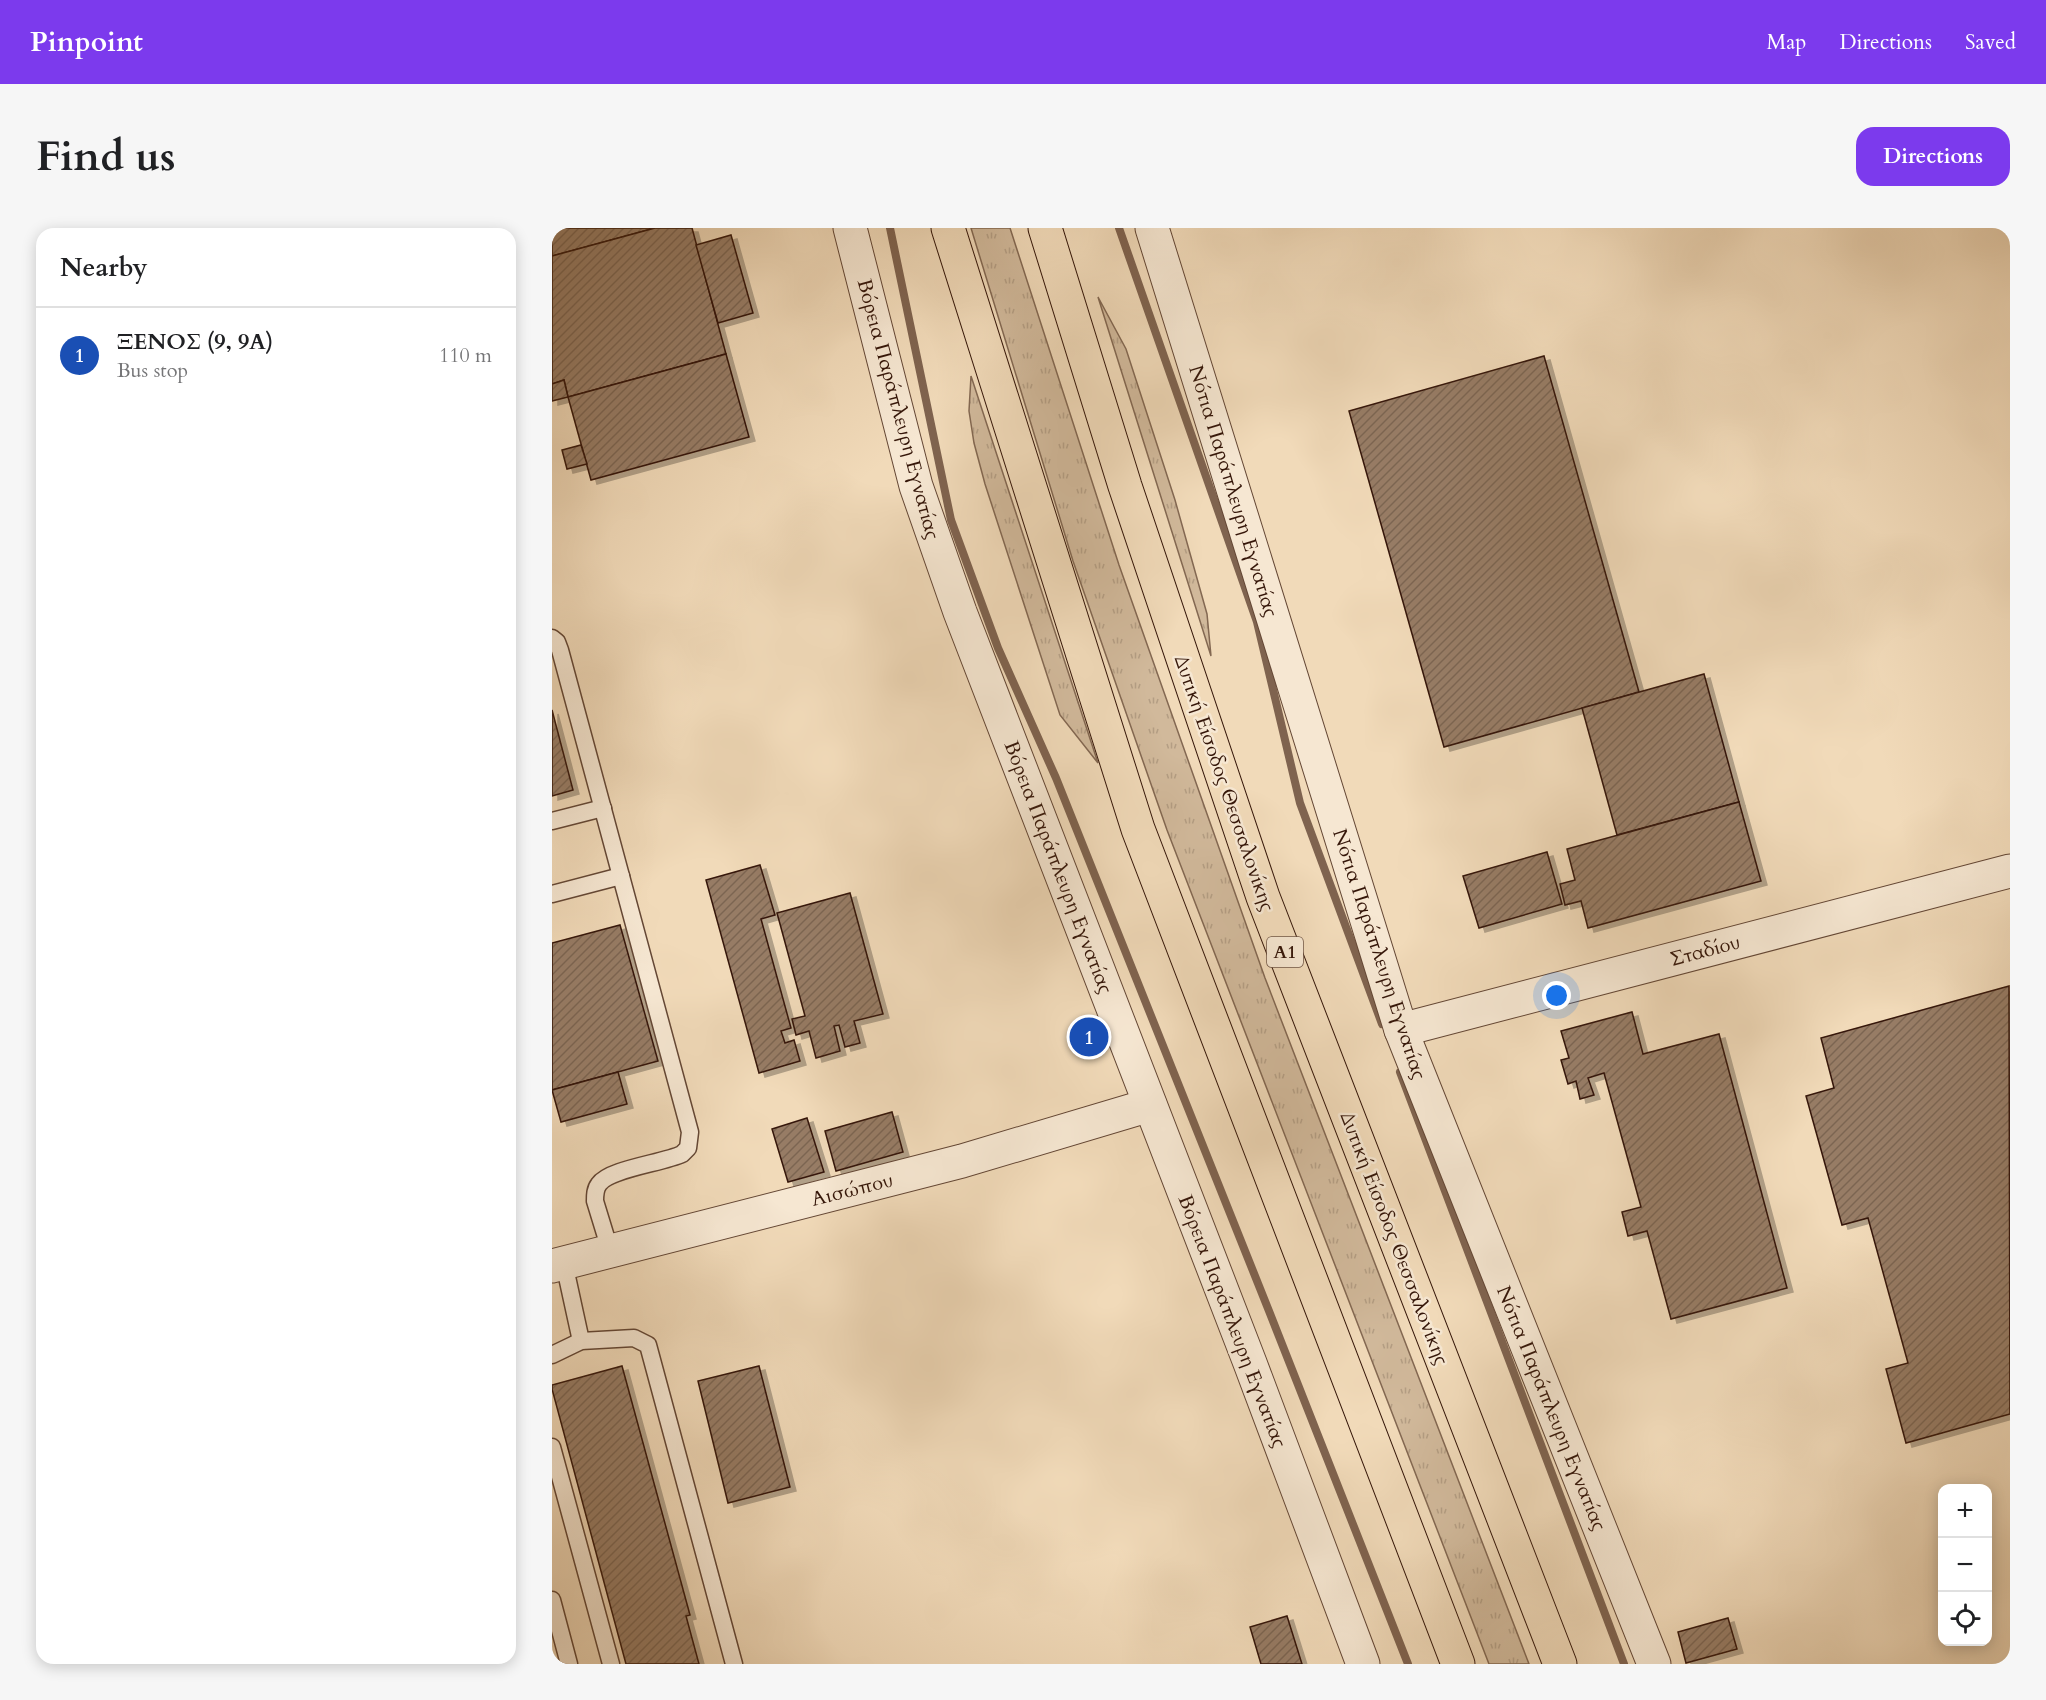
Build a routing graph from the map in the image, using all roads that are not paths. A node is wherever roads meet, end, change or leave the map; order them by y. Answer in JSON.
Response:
{"nodes":[{"id":1,"x":850,"y":228,"type":"edge"},
{"id":2,"x":948,"y":228,"type":"edge"},
{"id":3,"x":1045,"y":228,"type":"edge"},
{"id":4,"x":1152,"y":228,"type":"edge"},
{"id":5,"x":552,"y":638,"type":"edge"},
{"id":6,"x":603,"y":808,"type":"junction"},
{"id":7,"x":552,"y":821,"type":"edge"},
{"id":8,"x":2010,"y":871,"type":"edge"},
{"id":9,"x":621,"y":876,"type":"junction"},
{"id":10,"x":552,"y":894,"type":"edge"},
{"id":11,"x":1401,"y":1030,"type":"junction"},
{"id":12,"x":1149,"y":1105,"type":"junction"},
{"id":13,"x":610,"y":1250,"type":"junction"},
{"id":14,"x":558,"y":1265,"type":"edge"},
{"id":15,"x":581,"y":1341,"type":"junction"},
{"id":16,"x":552,"y":1355,"type":"edge"},
{"id":17,"x":552,"y":1447,"type":"edge"},
{"id":18,"x":552,"y":1600,"type":"edge"},
{"id":19,"x":569,"y":1664,"type":"edge"},
{"id":20,"x":611,"y":1664,"type":"edge"},
{"id":21,"x":734,"y":1664,"type":"edge"},
{"id":22,"x":1363,"y":1664,"type":"edge"},
{"id":23,"x":1458,"y":1664,"type":"edge"},
{"id":24,"x":1560,"y":1664,"type":"edge"},
{"id":25,"x":1654,"y":1664,"type":"edge"}],
"edges":[{"from":1,"to":12,"type":"street","name":"Βόρεια Παράπλευρη Εγνατίας"},
{"from":2,"to":23,"type":"highway"},
{"from":3,"to":24,"type":"highway","name":"Δυτική Είσοδος Θεσσαλονίκης","number":"Α1"},
{"from":4,"to":11,"type":"street","name":"Νότια Παράπλευρη Εγνατίας"},
{"from":5,"to":6,"type":"lane"},
{"from":6,"to":7,"type":"lane"},
{"from":6,"to":9,"type":"lane"},
{"from":8,"to":11,"type":"street","name":"Σταδίου"},
{"from":9,"to":10,"type":"lane"},
{"from":9,"to":13,"type":"lane"},
{"from":11,"to":25,"type":"street","name":"Νότια Παράπλευρη Εγνατίας"},
{"from":12,"to":13,"type":"street","name":"Αισώπου"},
{"from":12,"to":22,"type":"street","name":"Βόρεια Παράπλευρη Εγνατίας"},
{"from":13,"to":14,"type":"street","name":"Αισώπου"},
{"from":14,"to":15,"type":"lane"},
{"from":15,"to":16,"type":"lane"},
{"from":15,"to":21,"type":"lane"},
{"from":17,"to":20,"type":"lane"},
{"from":18,"to":19,"type":"lane"}]}
